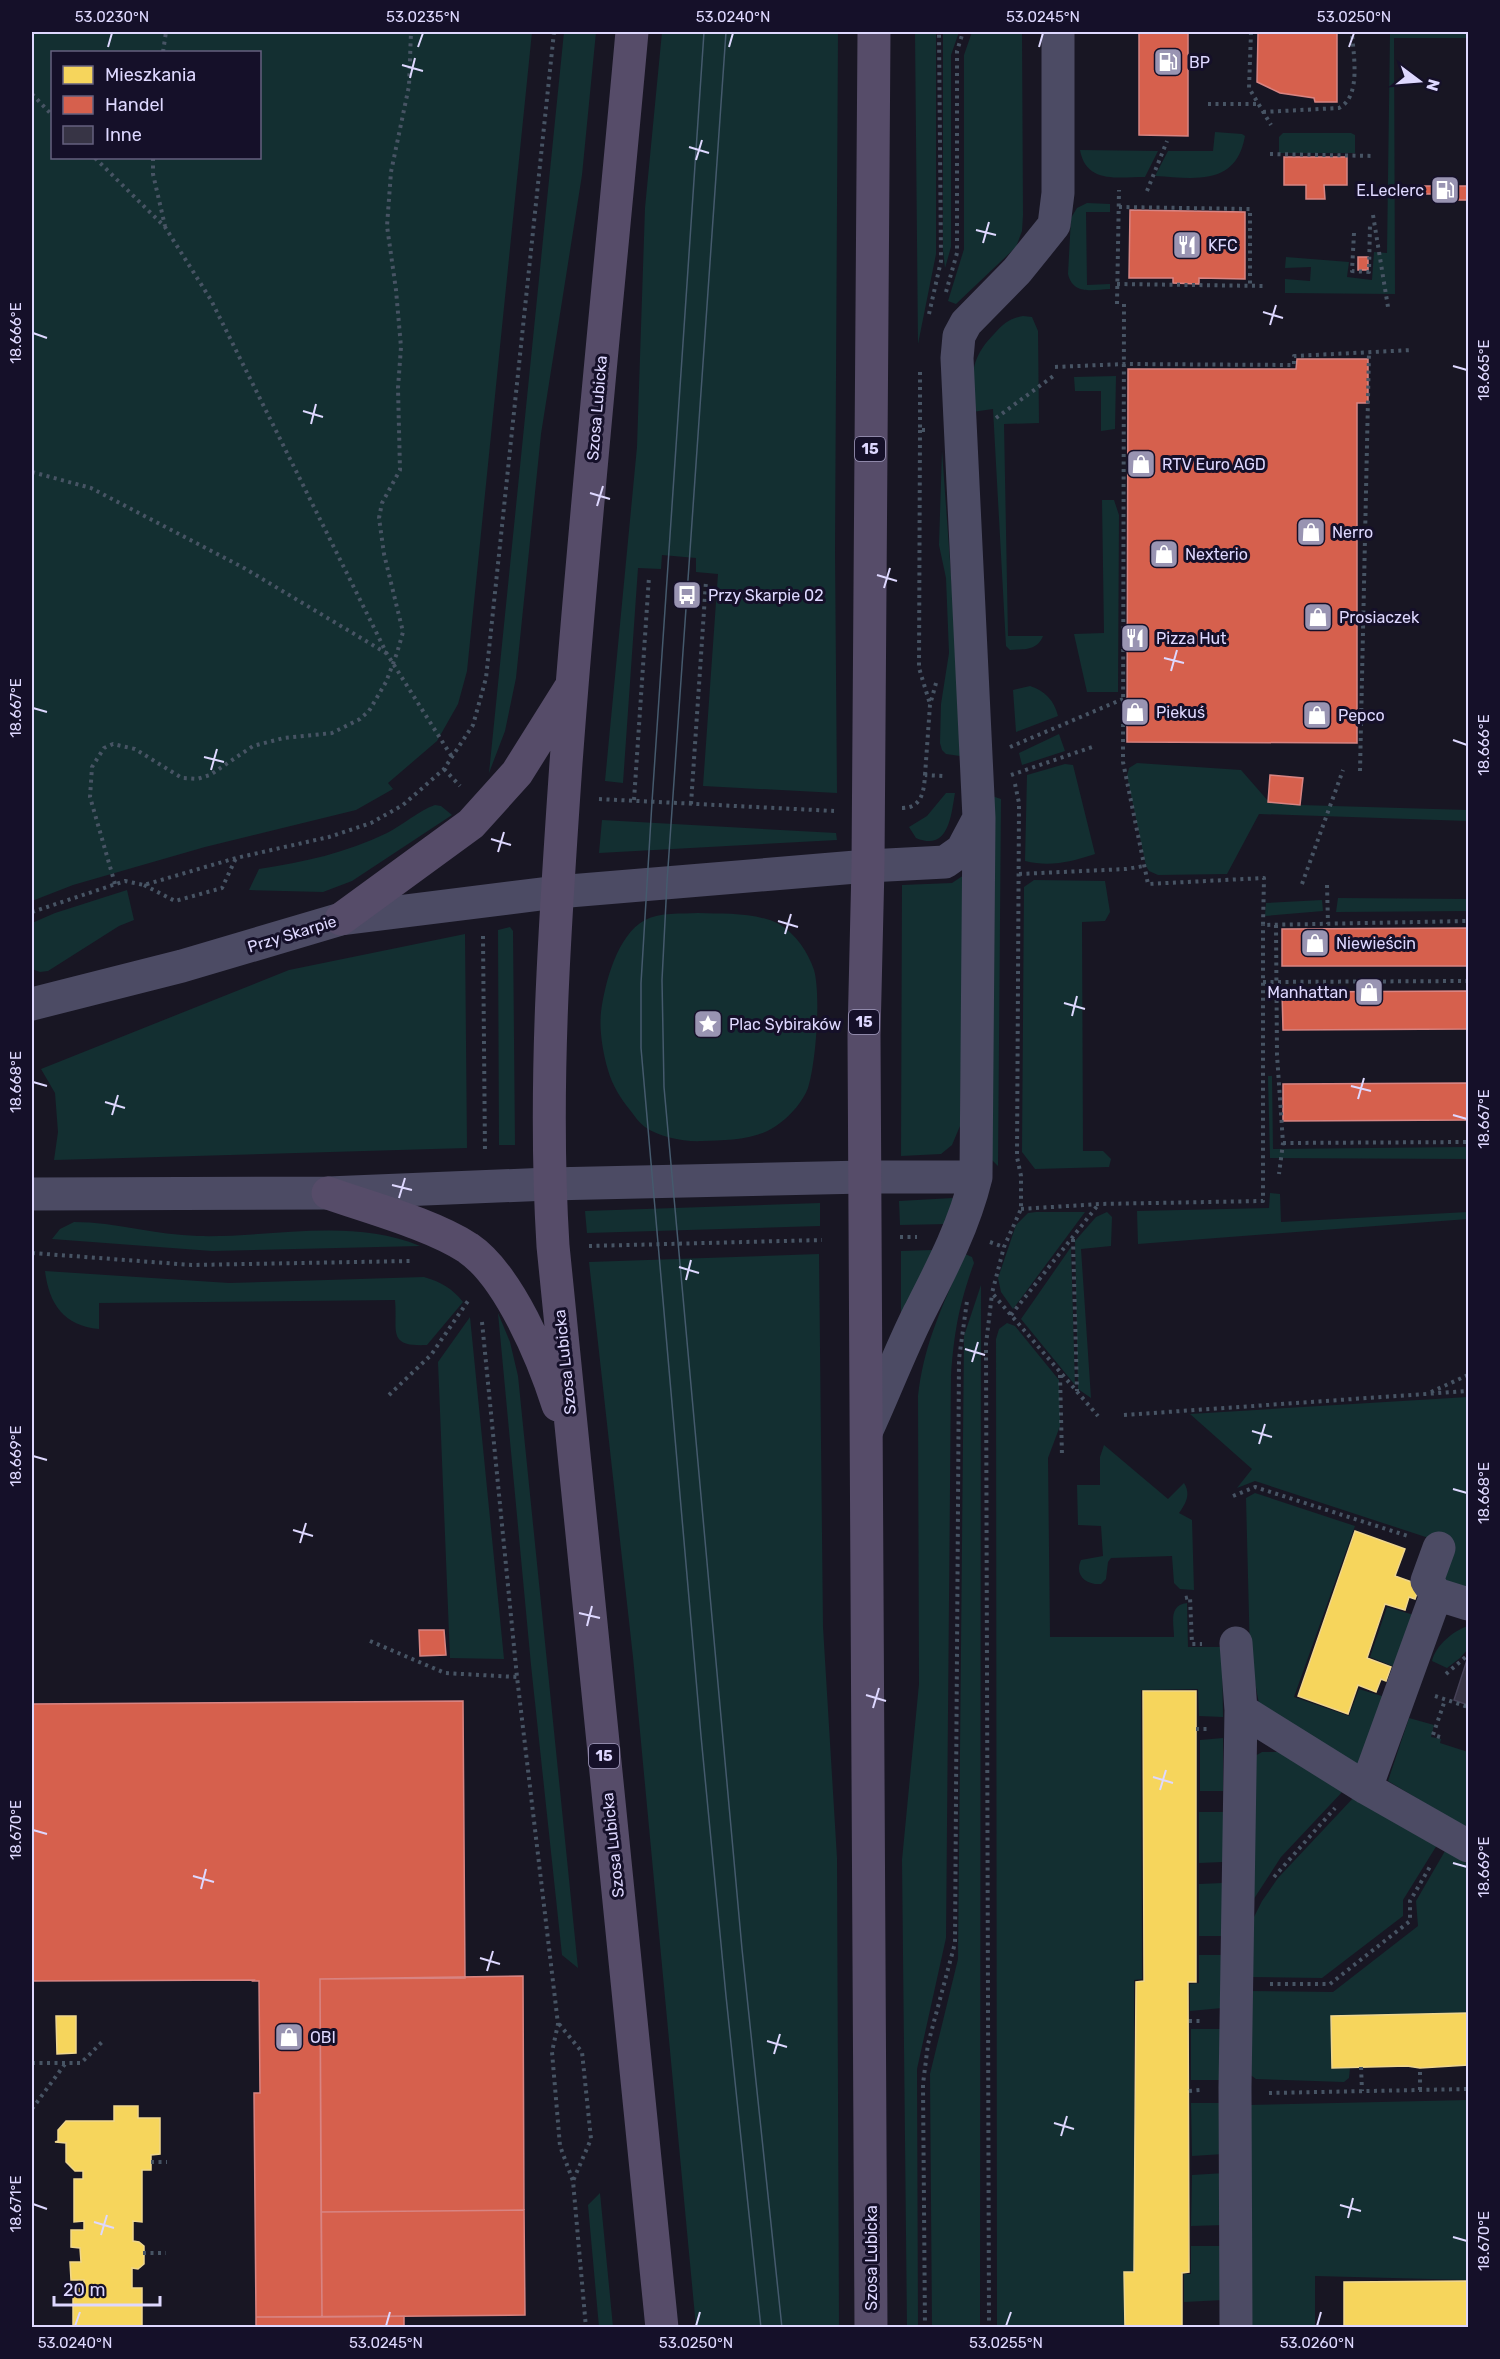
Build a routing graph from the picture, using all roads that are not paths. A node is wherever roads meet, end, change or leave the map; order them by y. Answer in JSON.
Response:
{"nodes":[{"id":1,"x":632,"y":32,"type":"edge"},
{"id":2,"x":874,"y":32,"type":"edge"},
{"id":3,"x":1058,"y":32,"type":"edge"},
{"id":4,"x":572,"y":686,"type":"junction"},
{"id":5,"x":979,"y":818,"type":"junction"},
{"id":6,"x":868,"y":866,"type":"junction"},
{"id":7,"x":557,"y":892,"type":"junction"},
{"id":8,"x":341,"y":919,"type":"junction"},
{"id":9,"x":32,"y":1004,"type":"edge"},
{"id":10,"x":865,"y":1177,"type":"junction"},
{"id":11,"x":976,"y":1177,"type":"junction"},
{"id":12,"x":549,"y":1184,"type":"junction"},
{"id":13,"x":328,"y":1192,"type":"junction"},
{"id":14,"x":32,"y":1194,"type":"edge"},
{"id":15,"x":867,"y":1430,"type":"junction"},
{"id":16,"x":574,"y":1456,"type":"junction"},
{"id":17,"x":1439,"y":1548,"type":"road end"},
{"id":18,"x":1436,"y":1594,"type":"junction"},
{"id":19,"x":1468,"y":1604,"type":"edge"},
{"id":20,"x":1236,"y":1643,"type":"dead end"},
{"id":21,"x":1241,"y":1710,"type":"junction"},
{"id":22,"x":1362,"y":1785,"type":"junction"},
{"id":23,"x":1458,"y":1840,"type":"edge"},
{"id":24,"x":662,"y":2328,"type":"edge"},
{"id":25,"x":871,"y":2328,"type":"edge"},
{"id":26,"x":1236,"y":2328,"type":"edge"}],
"edges":[{"from":1,"to":4,"type":"main road","name":"Szosa Lubicka","number":"15"},
{"from":2,"to":6,"type":"main road","number":"15"},
{"from":3,"to":5,"type":"street"},
{"from":4,"to":7,"type":"main road","name":"Szosa Lubicka","number":"15"},
{"from":4,"to":8,"type":"main road"},
{"from":5,"to":6,"type":"street"},
{"from":5,"to":11,"type":"street"},
{"from":6,"to":7,"type":"street"},
{"from":6,"to":10,"type":"main road","number":"15"},
{"from":7,"to":8,"type":"street","name":"Przy Skarpie"},
{"from":7,"to":12,"type":"main road","number":"15"},
{"from":8,"to":9,"type":"street","name":"Przy Skarpie"},
{"from":10,"to":11,"type":"street"},
{"from":10,"to":12,"type":"street"},
{"from":10,"to":15,"type":"main road","name":"Szosa Lubicka","number":"15"},
{"from":11,"to":15,"type":"street"},
{"from":12,"to":13,"type":"street"},
{"from":12,"to":16,"type":"main road","name":"Szosa Lubicka","number":"15"},
{"from":13,"to":14,"type":"street"},
{"from":13,"to":16,"type":"main road"},
{"from":15,"to":25,"type":"main road","name":"Szosa Lubicka","number":"15"},
{"from":16,"to":24,"type":"main road","name":"Szosa Lubicka","number":"15"},
{"from":17,"to":18,"type":"street"},
{"from":18,"to":19,"type":"street"},
{"from":18,"to":22,"type":"street"},
{"from":20,"to":21,"type":"street"},
{"from":21,"to":22,"type":"street"},
{"from":21,"to":26,"type":"street"},
{"from":22,"to":23,"type":"street"}]}
